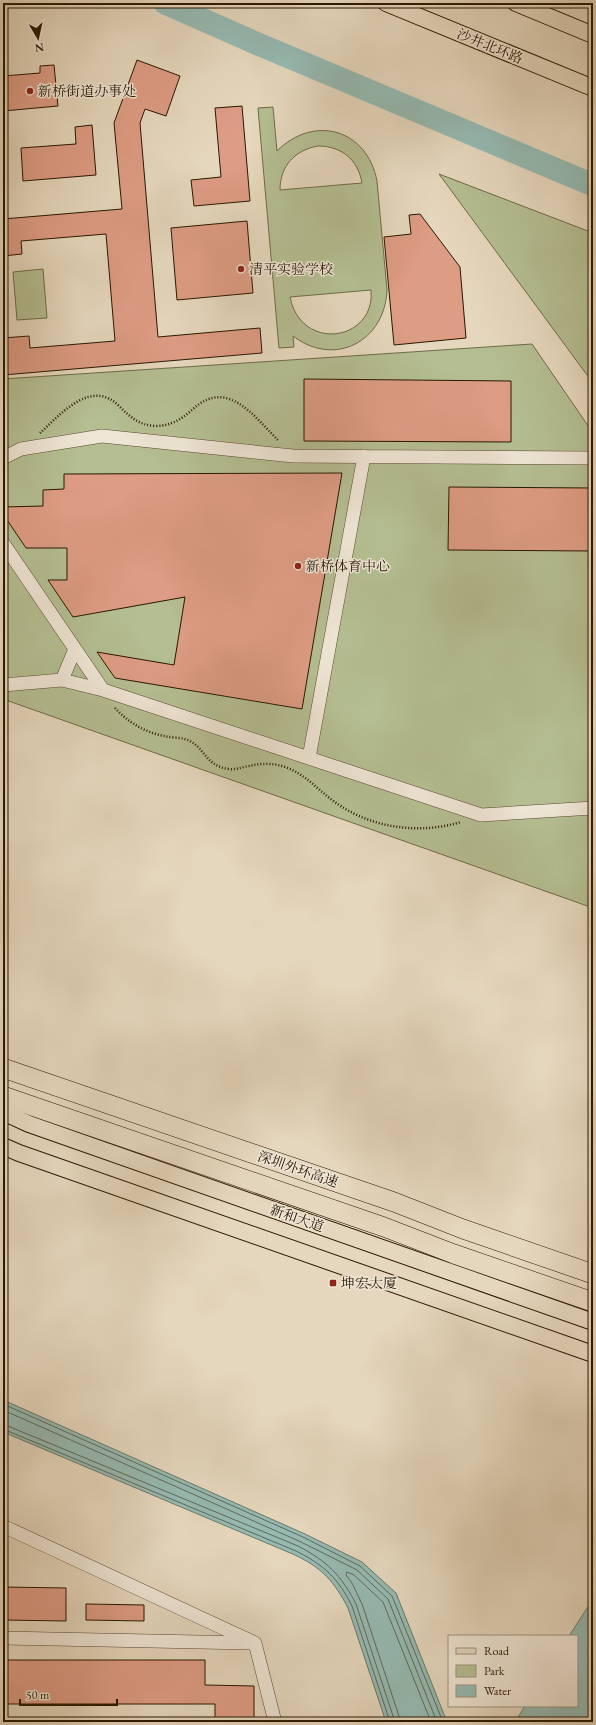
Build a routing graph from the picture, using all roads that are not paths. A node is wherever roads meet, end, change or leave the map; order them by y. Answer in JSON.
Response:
{"nodes":[{"id":1,"x":386,"y":3,"type":"edge"},
{"id":2,"x":516,"y":3,"type":"edge"},
{"id":3,"x":593,"y":35,"type":"edge"},
{"id":4,"x":593,"y":88,"type":"edge"},
{"id":5,"x":364,"y":456,"type":"junction"},
{"id":6,"x":3,"y":458,"type":"edge"},
{"id":7,"x":593,"y":458,"type":"edge"},
{"id":8,"x":3,"y":543,"type":"edge"},
{"id":9,"x":75,"y":649,"type":"junction"},
{"id":10,"x":62,"y":680,"type":"junction"},
{"id":11,"x":3,"y":684,"type":"edge"},
{"id":12,"x":102,"y":690,"type":"junction"},
{"id":13,"x":309,"y":758,"type":"junction"},
{"id":14,"x":593,"y":808,"type":"edge"},
{"id":15,"x":3,"y":1068,"type":"edge"},
{"id":16,"x":3,"y":1096,"type":"edge"},
{"id":17,"x":3,"y":1112,"type":"edge"},
{"id":18,"x":3,"y":1146,"type":"edge"},
{"id":19,"x":593,"y":1274,"type":"edge"},
{"id":20,"x":593,"y":1302,"type":"edge"},
{"id":21,"x":593,"y":1322,"type":"edge"},
{"id":22,"x":593,"y":1354,"type":"edge"},
{"id":23,"x":3,"y":1526,"type":"edge"},
{"id":24,"x":3,"y":1638,"type":"edge"},
{"id":25,"x":255,"y":1643,"type":"junction"},
{"id":26,"x":275,"y":1722,"type":"edge"}],
"edges":[{"from":1,"to":4,"type":"main road","name":"沙井北环路"},
{"from":2,"to":3,"type":"main road"},
{"from":5,"to":6,"type":"street"},
{"from":5,"to":7,"type":"street"},
{"from":5,"to":13,"type":"street"},
{"from":8,"to":9,"type":"street"},
{"from":9,"to":10,"type":"street"},
{"from":9,"to":12,"type":"street"},
{"from":10,"to":11,"type":"street"},
{"from":10,"to":12,"type":"street"},
{"from":12,"to":13,"type":"street"},
{"from":13,"to":14,"type":"street"},
{"from":15,"to":19,"type":"highway","name":"深圳外环高速"},
{"from":16,"to":20,"type":"highway","name":"深圳外环高速"},
{"from":17,"to":21,"type":"main road","name":"新和大道"},
{"from":18,"to":22,"type":"main road"},
{"from":23,"to":25,"type":"street"},
{"from":24,"to":25,"type":"street"},
{"from":25,"to":26,"type":"street"}]}
